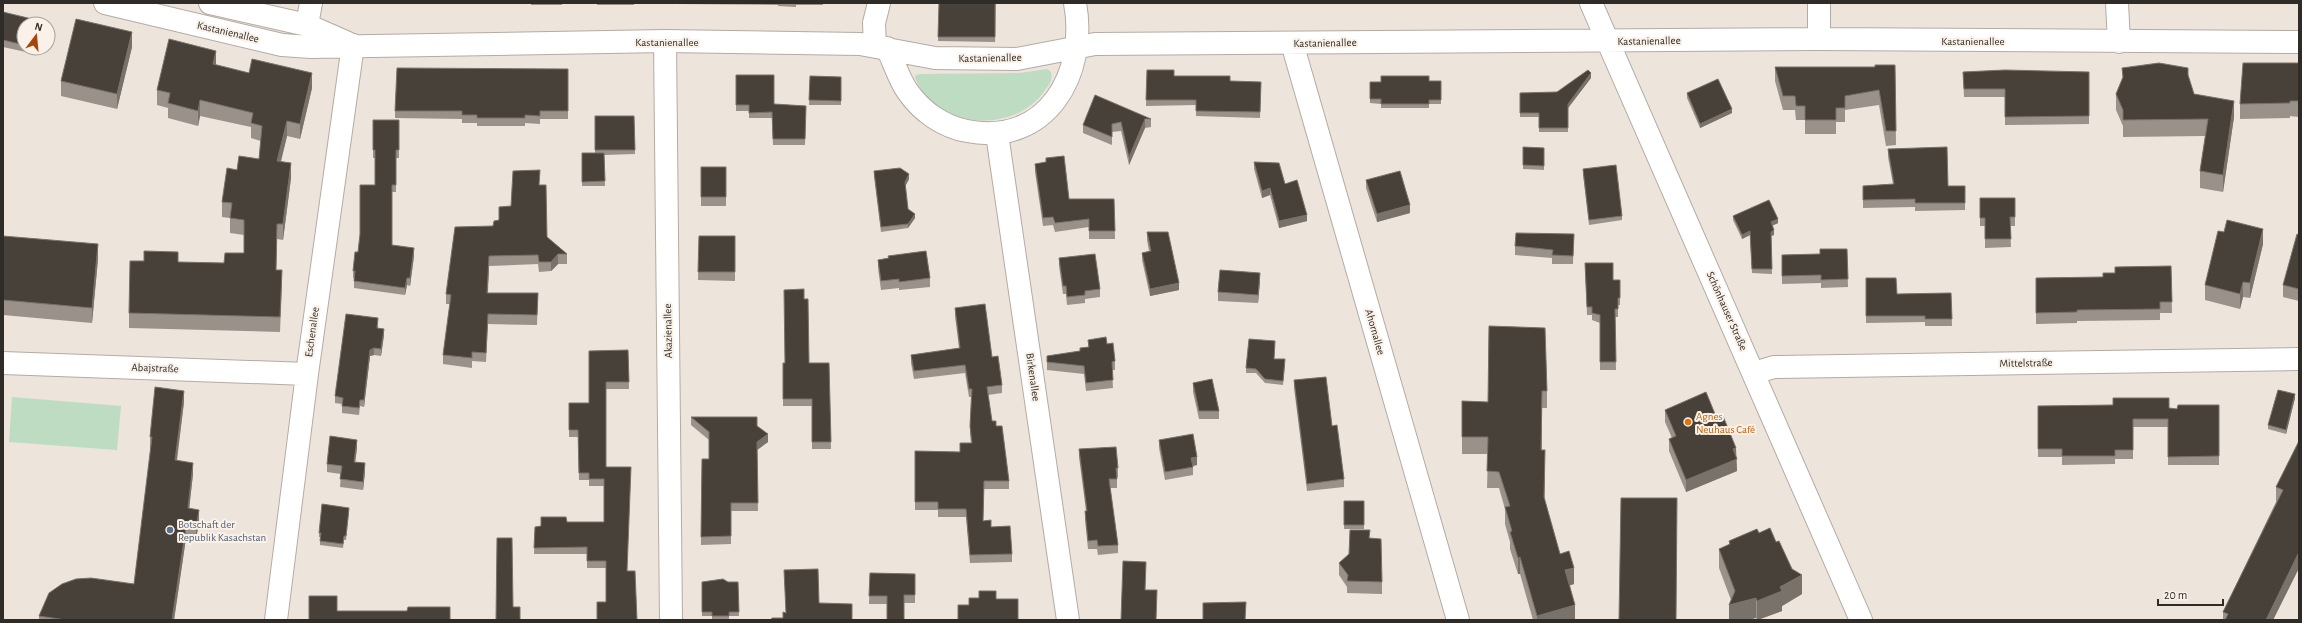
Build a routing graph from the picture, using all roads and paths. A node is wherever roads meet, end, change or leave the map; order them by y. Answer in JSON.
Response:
{"nodes":[{"id":1,"x":105,"y":3,"type":"edge"},
{"id":2,"x":210,"y":3,"type":"edge"},
{"id":3,"x":311,"y":3,"type":"edge"},
{"id":4,"x":879,"y":3,"type":"edge"},
{"id":5,"x":1075,"y":3,"type":"edge"},
{"id":6,"x":1591,"y":3,"type":"edge"},
{"id":7,"x":1819,"y":3,"type":"edge"},
{"id":8,"x":2117,"y":3,"type":"edge"},
{"id":9,"x":307,"y":25,"type":"junction"},
{"id":10,"x":1819,"y":39,"type":"junction"},
{"id":11,"x":665,"y":41,"type":"junction"},
{"id":12,"x":1609,"y":42,"type":"junction"},
{"id":13,"x":2119,"y":42,"type":"junction"},
{"id":14,"x":2299,"y":42,"type":"edge"},
{"id":15,"x":1292,"y":43,"type":"junction"},
{"id":16,"x":353,"y":45,"type":"junction"},
{"id":17,"x":881,"y":47,"type":"junction"},
{"id":18,"x":1078,"y":47,"type":"junction"},
{"id":19,"x":997,"y":134,"type":"junction"},
{"id":20,"x":2299,"y":359,"type":"edge"},
{"id":21,"x":3,"y":363,"type":"edge"},
{"id":22,"x":1754,"y":373,"type":"junction"},
{"id":23,"x":306,"y":374,"type":"junction"},
{"id":24,"x":276,"y":620,"type":"edge"},
{"id":25,"x":671,"y":620,"type":"edge"},
{"id":26,"x":1068,"y":620,"type":"edge"},
{"id":27,"x":1458,"y":620,"type":"edge"},
{"id":28,"x":1861,"y":620,"type":"edge"}],
"edges":[{"from":1,"to":16,"type":"street","name":"Kastanienallee"},
{"from":2,"to":9,"type":"street","name":"Kastanienallee"},
{"from":3,"to":9,"type":"street"},
{"from":4,"to":17,"type":"street"},
{"from":5,"to":18,"type":"street"},
{"from":6,"to":12,"type":"street","name":"Schönhauser Straße"},
{"from":7,"to":10,"type":"street"},
{"from":8,"to":13,"type":"street"},
{"from":9,"to":16,"type":"street","name":"Kastanienallee"},
{"from":10,"to":12,"type":"street","name":"Kastanienallee"},
{"from":10,"to":13,"type":"street","name":"Kastanienallee"},
{"from":11,"to":16,"type":"street","name":"Kastanienallee"},
{"from":11,"to":17,"type":"street","name":"Kastanienallee"},
{"from":11,"to":25,"type":"street","name":"Akazienallee"},
{"from":12,"to":15,"type":"street","name":"Kastanienallee"},
{"from":12,"to":22,"type":"street","name":"Schönhauser Straße"},
{"from":13,"to":14,"type":"street","name":"Kastanienallee"},
{"from":15,"to":18,"type":"street","name":"Kastanienallee"},
{"from":15,"to":27,"type":"street","name":"Ahornallee"},
{"from":16,"to":23,"type":"street","name":"Eschenallee"},
{"from":17,"to":18,"type":"street","name":"Kastanienallee"},
{"from":17,"to":19,"type":"street"},
{"from":18,"to":19,"type":"street"},
{"from":19,"to":26,"type":"street","name":"Birkenallee"},
{"from":20,"to":22,"type":"street","name":"Mittelstraße"},
{"from":21,"to":23,"type":"street","name":"Abajstraße"},
{"from":22,"to":28,"type":"street","name":"Schönhauser Straße"},
{"from":23,"to":24,"type":"street","name":"Eschenallee"}]}
